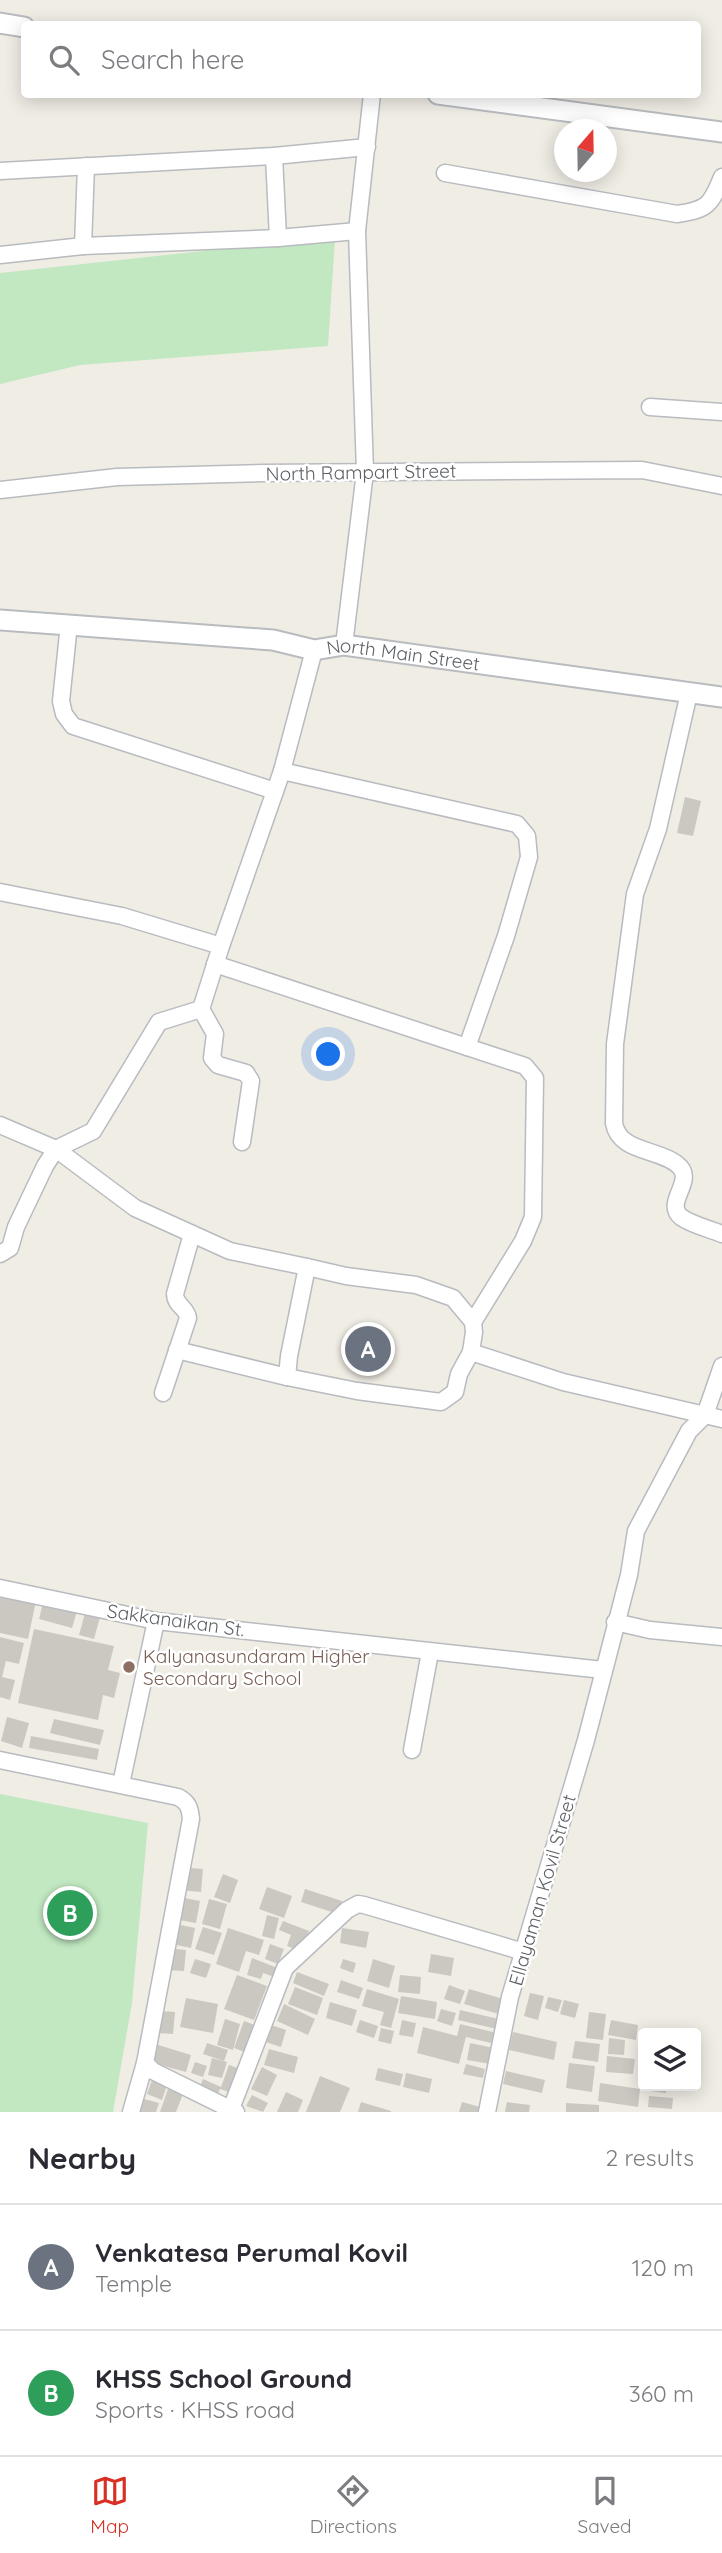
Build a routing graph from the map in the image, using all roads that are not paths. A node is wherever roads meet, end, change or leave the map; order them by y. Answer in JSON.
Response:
{"nodes":[{"id":1,"x":0,"y":23,"type":"edge"},
{"id":2,"x":21,"y":26,"type":"edge"},
{"id":3,"x":372,"y":98,"type":"edge"},
{"id":4,"x":468,"y":98,"type":"edge"},
{"id":5,"x":722,"y":132,"type":"edge"},
{"id":6,"x":367,"y":148,"type":"junction"},
{"id":7,"x":274,"y":156,"type":"junction"},
{"id":8,"x":86,"y":166,"type":"junction"},
{"id":9,"x":0,"y":171,"type":"edge"},
{"id":10,"x":444,"y":173,"type":"dead end"},
{"id":11,"x":722,"y":177,"type":"edge"},
{"id":12,"x":278,"y":238,"type":"junction"},
{"id":13,"x":357,"y":238,"type":"junction"},
{"id":14,"x":83,"y":246,"type":"junction"},
{"id":15,"x":0,"y":256,"type":"edge"},
{"id":16,"x":650,"y":407,"type":"dead end"},
{"id":17,"x":722,"y":412,"type":"edge"},
{"id":18,"x":365,"y":472,"type":"junction"},
{"id":19,"x":722,"y":485,"type":"edge"},
{"id":20,"x":0,"y":490,"type":"edge"},
{"id":21,"x":0,"y":620,"type":"edge"},
{"id":22,"x":69,"y":624,"type":"junction"},
{"id":23,"x":344,"y":645,"type":"junction"},
{"id":24,"x":314,"y":650,"type":"junction"},
{"id":25,"x":689,"y":693,"type":"junction"},
{"id":26,"x":722,"y":697,"type":"edge"},
{"id":27,"x":282,"y":771,"type":"junction"},
{"id":28,"x":275,"y":791,"type":"junction"},
{"id":29,"x":0,"y":892,"type":"edge"},
{"id":30,"x":221,"y":946,"type":"junction"},
{"id":31,"x":215,"y":964,"type":"junction"},
{"id":32,"x":201,"y":1009,"type":"junction"},
{"id":33,"x":467,"y":1047,"type":"junction"},
{"id":34,"x":0,"y":1125,"type":"edge"},
{"id":35,"x":242,"y":1142,"type":"dead end"},
{"id":36,"x":56,"y":1149,"type":"junction"},
{"id":37,"x":192,"y":1234,"type":"junction"},
{"id":38,"x":722,"y":1234,"type":"edge"},
{"id":39,"x":0,"y":1254,"type":"edge"},
{"id":40,"x":307,"y":1267,"type":"junction"},
{"id":41,"x":473,"y":1322,"type":"junction"},
{"id":42,"x":177,"y":1350,"type":"junction"},
{"id":43,"x":471,"y":1352,"type":"junction"},
{"id":44,"x":722,"y":1366,"type":"edge"},
{"id":45,"x":287,"y":1377,"type":"junction"},
{"id":46,"x":163,"y":1393,"type":"dead end"},
{"id":47,"x":705,"y":1415,"type":"junction"},
{"id":48,"x":722,"y":1419,"type":"edge"},
{"id":49,"x":0,"y":1588,"type":"edge"},
{"id":50,"x":156,"y":1621,"type":"junction"},
{"id":51,"x":614,"y":1629,"type":"junction"},
{"id":52,"x":722,"y":1637,"type":"edge"},
{"id":53,"x":430,"y":1652,"type":"junction"},
{"id":54,"x":603,"y":1670,"type":"junction"},
{"id":55,"x":412,"y":1750,"type":"dead end"},
{"id":56,"x":0,"y":1760,"type":"edge"},
{"id":57,"x":121,"y":1784,"type":"junction"},
{"id":58,"x":524,"y":1952,"type":"junction"},
{"id":59,"x":145,"y":2063,"type":"junction"},
{"id":60,"x":233,"y":2111,"type":"edge"},
{"id":61,"x":131,"y":2112,"type":"edge"},
{"id":62,"x":487,"y":2112,"type":"edge"}],
"edges":[{"from":1,"to":2,"type":"street"},
{"from":3,"to":6,"type":"street"},
{"from":4,"to":5,"type":"street"},
{"from":6,"to":7,"type":"street"},
{"from":6,"to":13,"type":"street"},
{"from":7,"to":8,"type":"street"},
{"from":7,"to":12,"type":"street"},
{"from":8,"to":9,"type":"street"},
{"from":8,"to":14,"type":"street"},
{"from":10,"to":11,"type":"street"},
{"from":12,"to":13,"type":"street"},
{"from":12,"to":14,"type":"street"},
{"from":13,"to":18,"type":"street"},
{"from":14,"to":15,"type":"street"},
{"from":16,"to":17,"type":"street"},
{"from":18,"to":19,"type":"street","name":"North Rampart Street"},
{"from":18,"to":20,"type":"street","name":"North Rampart Street"},
{"from":18,"to":23,"type":"street"},
{"from":21,"to":22,"type":"street","name":"North Main Street"},
{"from":22,"to":24,"type":"street","name":"North Main Street"},
{"from":22,"to":28,"type":"street"},
{"from":23,"to":24,"type":"street","name":"North Main Street"},
{"from":23,"to":25,"type":"street","name":"North Main Street"},
{"from":24,"to":27,"type":"street"},
{"from":25,"to":26,"type":"street","name":"North Main Street"},
{"from":25,"to":38,"type":"street"},
{"from":27,"to":28,"type":"street"},
{"from":27,"to":33,"type":"street"},
{"from":28,"to":30,"type":"street"},
{"from":29,"to":30,"type":"street"},
{"from":30,"to":31,"type":"street"},
{"from":31,"to":32,"type":"street"},
{"from":31,"to":33,"type":"street"},
{"from":32,"to":35,"type":"street"},
{"from":32,"to":36,"type":"street"},
{"from":33,"to":41,"type":"street"},
{"from":34,"to":36,"type":"street"},
{"from":36,"to":37,"type":"street"},
{"from":36,"to":39,"type":"street"},
{"from":37,"to":40,"type":"street"},
{"from":37,"to":42,"type":"street"},
{"from":40,"to":41,"type":"street"},
{"from":40,"to":45,"type":"street"},
{"from":41,"to":43,"type":"street"},
{"from":42,"to":45,"type":"street"},
{"from":42,"to":46,"type":"street"},
{"from":43,"to":45,"type":"street"},
{"from":43,"to":47,"type":"street"},
{"from":44,"to":47,"type":"street"},
{"from":47,"to":48,"type":"street"},
{"from":47,"to":51,"type":"street","name":"Ellayaman Kovil Street"},
{"from":49,"to":50,"type":"street","name":"Sakkanaikan St."},
{"from":50,"to":53,"type":"street","name":"Sakkanaikan St."},
{"from":50,"to":57,"type":"street"},
{"from":51,"to":52,"type":"street"},
{"from":51,"to":54,"type":"street","name":"Ellayaman Kovil Street"},
{"from":53,"to":54,"type":"street","name":"Sakkanaikan St."},
{"from":53,"to":55,"type":"street"},
{"from":54,"to":58,"type":"street","name":"Ellayaman Kovil Street"},
{"from":56,"to":57,"type":"street"},
{"from":57,"to":59,"type":"street"},
{"from":58,"to":60,"type":"street"},
{"from":58,"to":62,"type":"street","name":"Ellayaman Kovil Street"},
{"from":59,"to":60,"type":"street"},
{"from":59,"to":61,"type":"street"}]}
